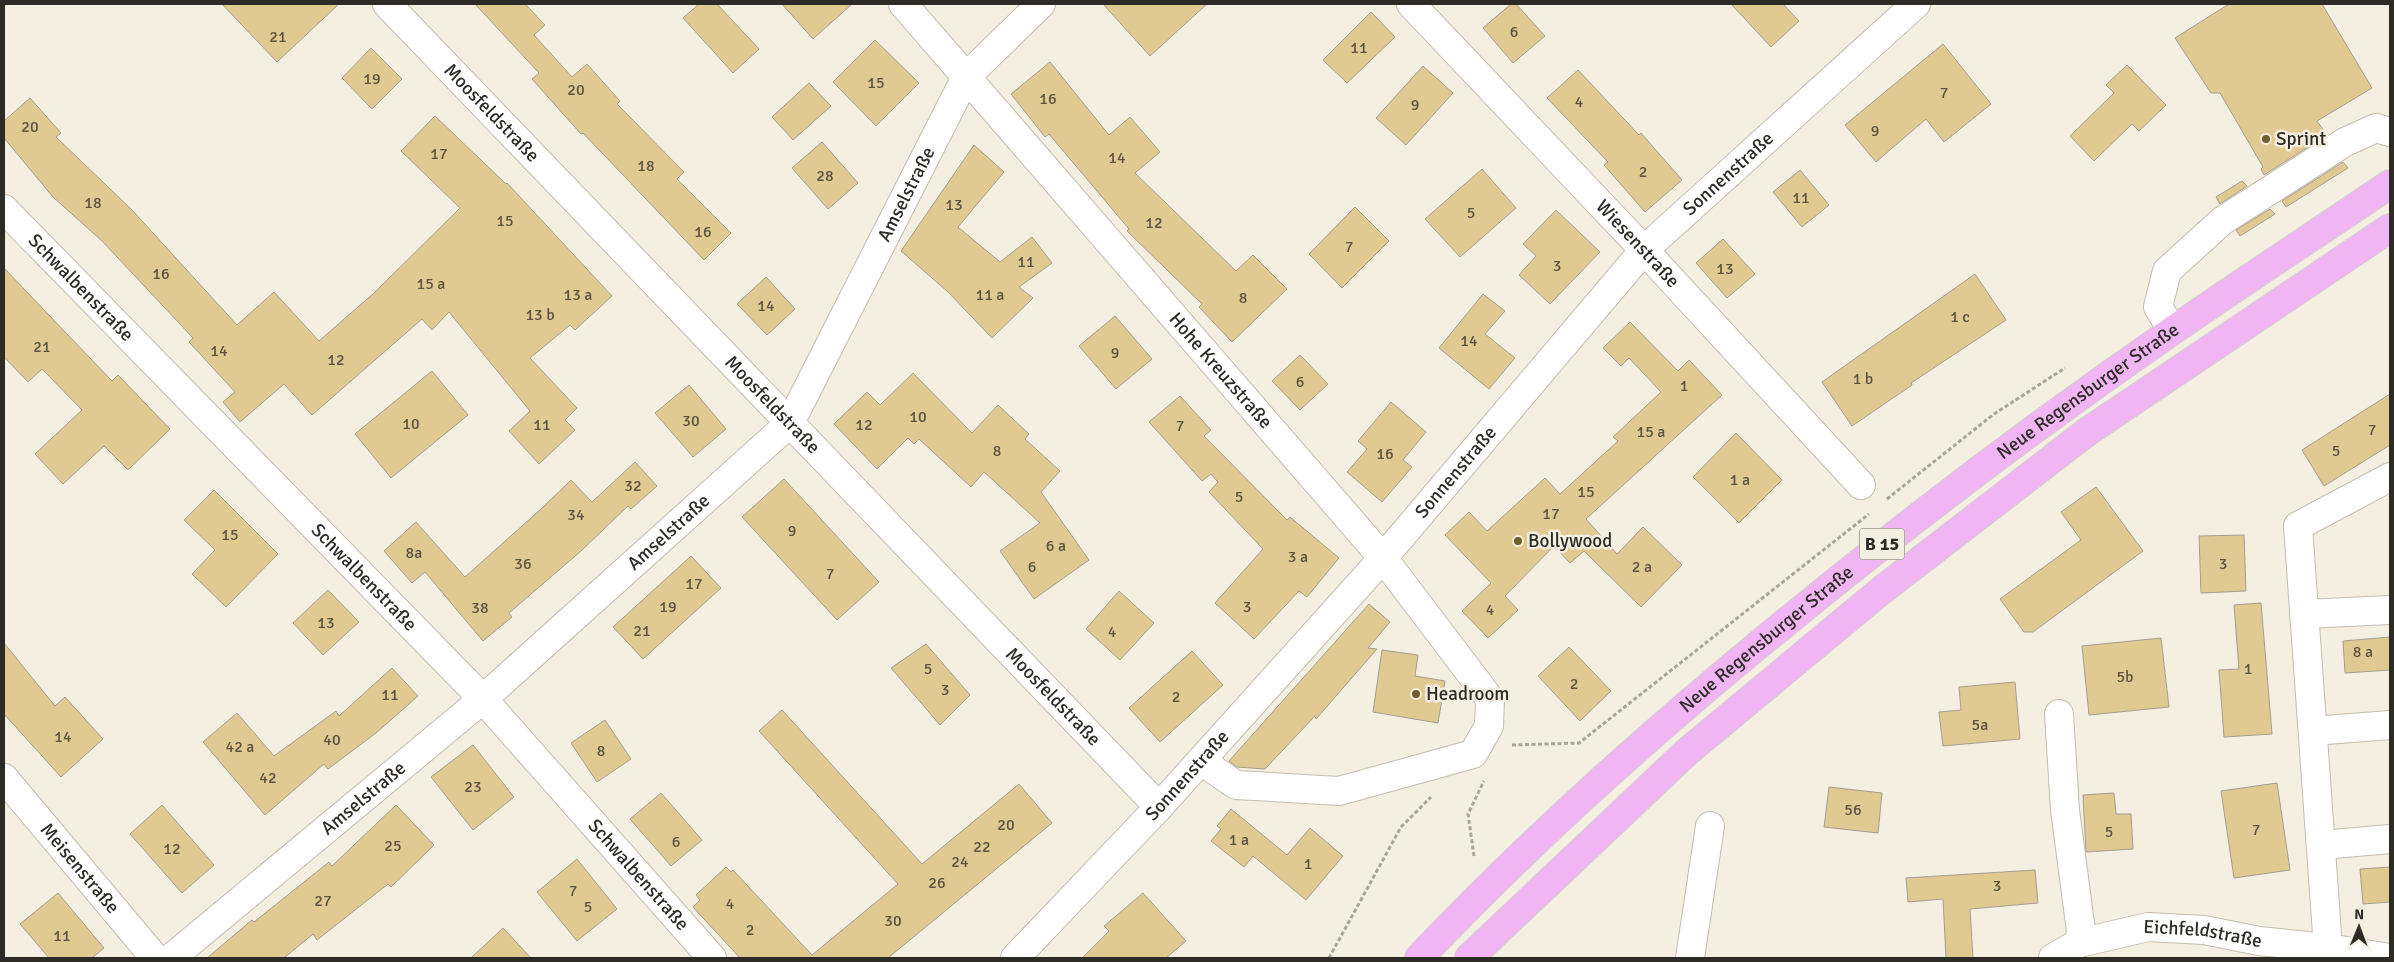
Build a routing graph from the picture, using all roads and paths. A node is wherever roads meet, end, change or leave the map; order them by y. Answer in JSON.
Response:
{"nodes":[{"id":1,"x":387,"y":4,"type":"edge"},
{"id":2,"x":902,"y":4,"type":"edge"},
{"id":3,"x":1041,"y":4,"type":"edge"},
{"id":4,"x":1411,"y":4,"type":"edge"},
{"id":5,"x":1916,"y":4,"type":"edge"},
{"id":6,"x":966,"y":77,"type":"junction"},
{"id":7,"x":2390,"y":132,"type":"edge"},
{"id":8,"x":2390,"y":184,"type":"edge"},
{"id":9,"x":4,"y":208,"type":"edge"},
{"id":10,"x":2390,"y":228,"type":"edge"},
{"id":11,"x":1644,"y":250,"type":"junction"},
{"id":12,"x":2172,"y":330,"type":"junction"},
{"id":13,"x":790,"y":423,"type":"junction"},
{"id":14,"x":2390,"y":477,"type":"edge"},
{"id":15,"x":1861,"y":485,"type":"dead end"},
{"id":16,"x":1383,"y":558,"type":"junction"},
{"id":17,"x":2390,"y":610,"type":"edge"},
{"id":18,"x":2304,"y":614,"type":"junction"},
{"id":19,"x":483,"y":699,"type":"junction"},
{"id":20,"x":2059,"y":714,"type":"dead end"},
{"id":21,"x":2390,"y":724,"type":"edge"},
{"id":22,"x":2313,"y":731,"type":"junction"},
{"id":23,"x":1201,"y":761,"type":"junction"},
{"id":24,"x":1485,"y":780,"type":"dead end"},
{"id":25,"x":5,"y":783,"type":"edge"},
{"id":26,"x":1434,"y":794,"type":"dead end"},
{"id":27,"x":1159,"y":806,"type":"junction"},
{"id":28,"x":1710,"y":826,"type":"dead end"},
{"id":29,"x":2390,"y":839,"type":"edge"},
{"id":30,"x":2322,"y":845,"type":"junction"},
{"id":31,"x":1474,"y":856,"type":"dead end"},
{"id":32,"x":2328,"y":948,"type":"junction"},
{"id":33,"x":2063,"y":953,"type":"edge"},
{"id":34,"x":155,"y":958,"type":"edge"},
{"id":35,"x":171,"y":958,"type":"edge"},
{"id":36,"x":712,"y":958,"type":"edge"},
{"id":37,"x":1015,"y":958,"type":"edge"},
{"id":38,"x":1329,"y":958,"type":"edge"},
{"id":39,"x":1419,"y":958,"type":"edge"},
{"id":40,"x":1469,"y":958,"type":"edge"},
{"id":41,"x":1690,"y":958,"type":"edge"},
{"id":42,"x":2389,"y":958,"type":"edge"}],
"edges":[{"from":1,"to":13,"type":"street","name":"Moosfeldstraße"},
{"from":2,"to":6,"type":"street","name":"Hohe Kreuzstraße"},
{"from":3,"to":6,"type":"street","name":"Amselstraße"},
{"from":4,"to":11,"type":"street","name":"Wiesenstraße"},
{"from":5,"to":11,"type":"street","name":"Sonnenstraße"},
{"from":6,"to":13,"type":"street","name":"Amselstraße"},
{"from":6,"to":16,"type":"street","name":"Hohe Kreuzstraße"},
{"from":7,"to":12,"type":"street"},
{"from":8,"to":12,"type":"highway","name":"Neue Regensburger Straße","number":"B 15"},
{"from":9,"to":19,"type":"street","name":"Schwalbenstraße"},
{"from":10,"to":40,"type":"highway","name":"Neue Regensburger Straße","number":"B 15"},
{"from":11,"to":15,"type":"street","name":"Wiesenstraße"},
{"from":11,"to":16,"type":"street","name":"Sonnenstraße"},
{"from":12,"to":39,"type":"highway","name":"Neue Regensburger Straße","number":"B 15"},
{"from":13,"to":19,"type":"street","name":"Amselstraße"},
{"from":13,"to":27,"type":"street","name":"Moosfeldstraße"},
{"from":14,"to":18,"type":"street"},
{"from":16,"to":23,"type":"street","name":"Sonnenstraße"},
{"from":16,"to":23,"type":"street","name":"Hohe Kreuzstraße"},
{"from":17,"to":18,"type":"street"},
{"from":18,"to":22,"type":"street"},
{"from":19,"to":35,"type":"street","name":"Amselstraße"},
{"from":19,"to":36,"type":"street","name":"Schwalbenstraße"},
{"from":20,"to":33,"type":"street"},
{"from":21,"to":22,"type":"street"},
{"from":22,"to":30,"type":"street"},
{"from":23,"to":27,"type":"street","name":"Sonnenstraße"},
{"from":24,"to":31,"type":"path"},
{"from":25,"to":34,"type":"street","name":"Meisenstraße"},
{"from":26,"to":38,"type":"path"},
{"from":27,"to":37,"type":"street","name":"Sonnenstraße"},
{"from":28,"to":41,"type":"street"},
{"from":29,"to":30,"type":"street"},
{"from":30,"to":32,"type":"street"},
{"from":32,"to":33,"type":"street","name":"Eichfeldstraße"},
{"from":32,"to":42,"type":"street","name":"Eichfeldstraße"}]}
